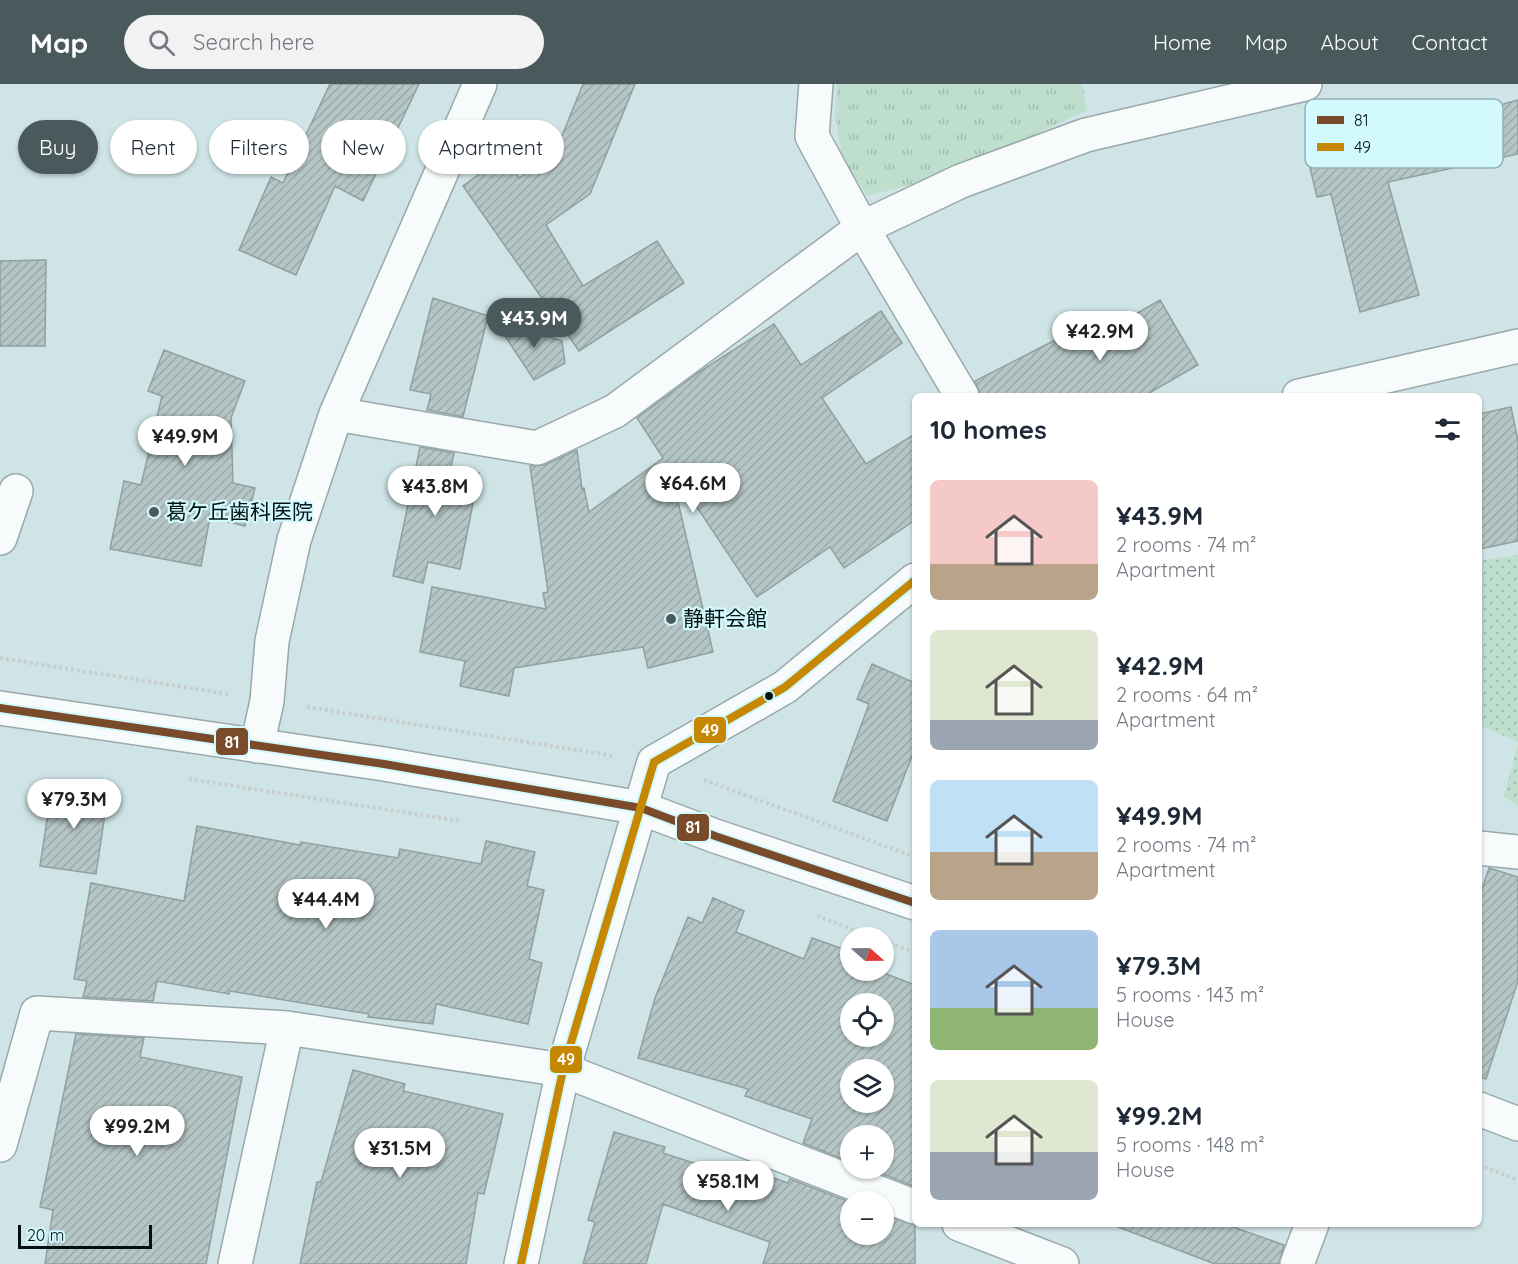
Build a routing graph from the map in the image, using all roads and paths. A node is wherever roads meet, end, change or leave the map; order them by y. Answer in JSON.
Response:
{"nodes":[{"id":1,"x":480,"y":84,"type":"edge"},
{"id":2,"x":816,"y":84,"type":"edge"},
{"id":3,"x":1305,"y":84,"type":"edge"},
{"id":4,"x":862,"y":228,"type":"junction"},
{"id":5,"x":1518,"y":346,"type":"edge"},
{"id":6,"x":960,"y":393,"type":"edge"},
{"id":7,"x":1312,"y":393,"type":"edge"},
{"id":8,"x":336,"y":414,"type":"junction"},
{"id":9,"x":16,"y":491,"type":"dead end"},
{"id":10,"x":0,"y":538,"type":"edge"},
{"id":11,"x":912,"y":582,"type":"edge"},
{"id":12,"x":0,"y":708,"type":"edge"},
{"id":13,"x":257,"y":746,"type":"junction"},
{"id":14,"x":188,"y":779,"type":"dead end"},
{"id":15,"x":640,"y":808,"type":"junction"},
{"id":16,"x":470,"y":822,"type":"dead end"},
{"id":17,"x":1482,"y":848,"type":"edge"},
{"id":18,"x":1518,"y":852,"type":"edge"},
{"id":19,"x":912,"y":902,"type":"edge"},
{"id":20,"x":810,"y":913,"type":"dead end"},
{"id":21,"x":846,"y":927,"type":"edge"},
{"id":22,"x":894,"y":944,"type":"edge"},
{"id":23,"x":912,"y":951,"type":"edge"},
{"id":24,"x":287,"y":1028,"type":"junction"},
{"id":25,"x":563,"y":1070,"type":"junction"},
{"id":26,"x":1482,"y":1110,"type":"edge"},
{"id":27,"x":1518,"y":1124,"type":"edge"},
{"id":28,"x":0,"y":1145,"type":"edge"},
{"id":29,"x":1482,"y":1166,"type":"edge"},
{"id":30,"x":1518,"y":1180,"type":"edge"},
{"id":31,"x":912,"y":1206,"type":"edge"},
{"id":32,"x":967,"y":1227,"type":"edge"},
{"id":33,"x":1311,"y":1227,"type":"edge"},
{"id":34,"x":235,"y":1264,"type":"edge"},
{"id":35,"x":521,"y":1264,"type":"edge"},
{"id":36,"x":1062,"y":1264,"type":"edge"},
{"id":37,"x":1297,"y":1264,"type":"edge"}],
"edges":[{"from":1,"to":8,"type":"street"},
{"from":2,"to":4,"type":"street"},
{"from":3,"to":4,"type":"street"},
{"from":4,"to":6,"type":"street"},
{"from":4,"to":8,"type":"street"},
{"from":5,"to":7,"type":"street"},
{"from":8,"to":13,"type":"street"},
{"from":9,"to":10,"type":"street"},
{"from":11,"to":15,"type":"street"},
{"from":12,"to":13,"type":"street"},
{"from":13,"to":15,"type":"street"},
{"from":14,"to":16,"type":"path"},
{"from":15,"to":19,"type":"street"},
{"from":15,"to":25,"type":"street"},
{"from":17,"to":18,"type":"street"},
{"from":20,"to":21,"type":"path"},
{"from":22,"to":23,"type":"path"},
{"from":24,"to":25,"type":"street"},
{"from":24,"to":28,"type":"street"},
{"from":24,"to":34,"type":"street"},
{"from":25,"to":31,"type":"street"},
{"from":25,"to":35,"type":"street"},
{"from":26,"to":27,"type":"street"},
{"from":29,"to":30,"type":"path"},
{"from":32,"to":36,"type":"street"},
{"from":33,"to":37,"type":"street"}]}
